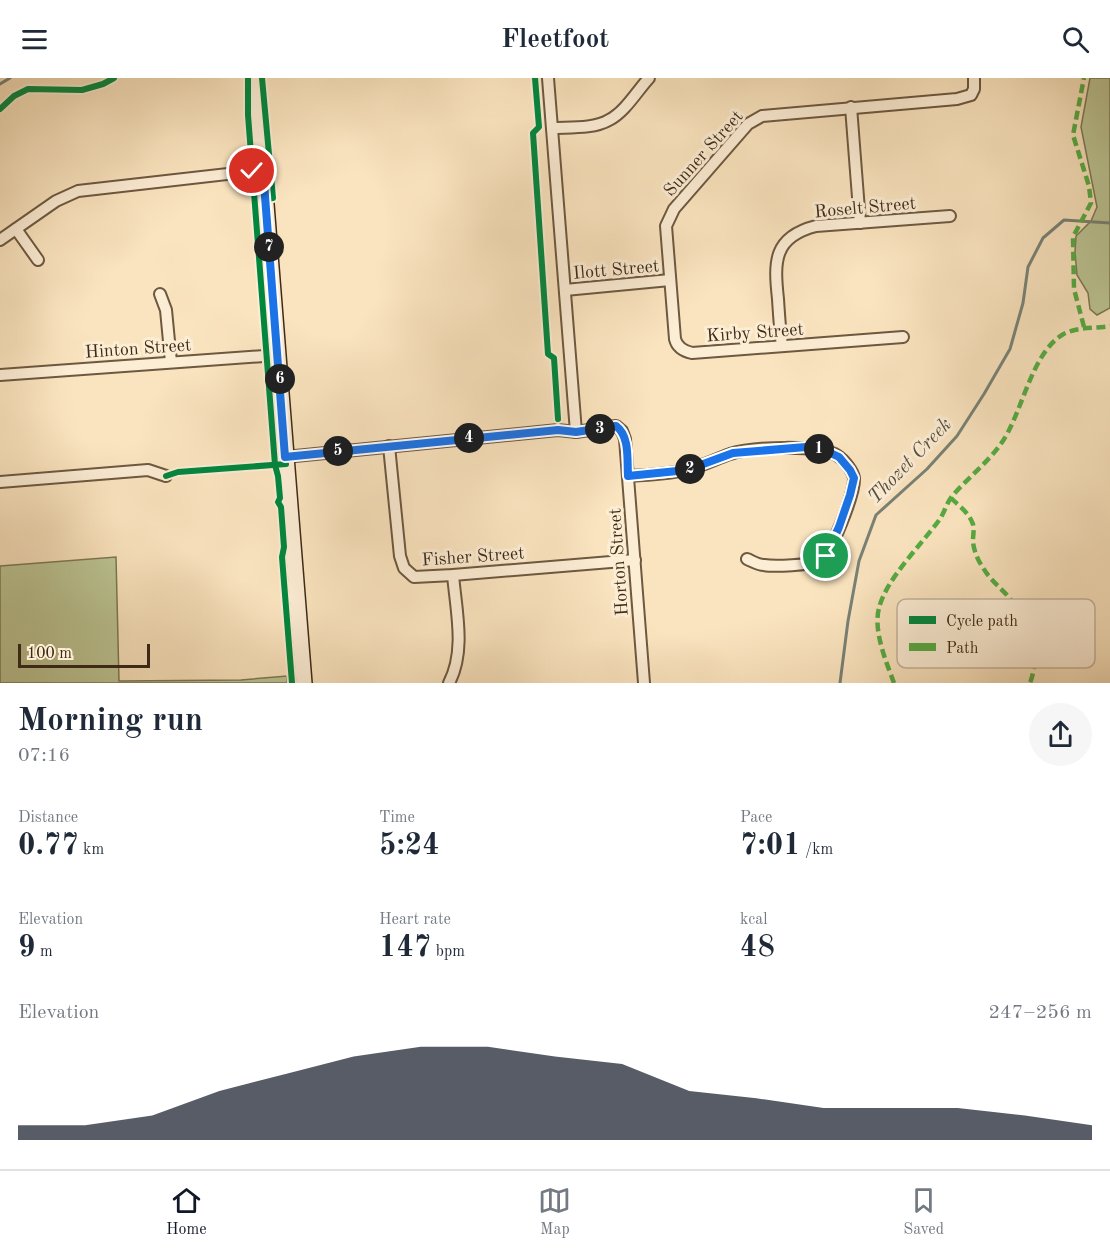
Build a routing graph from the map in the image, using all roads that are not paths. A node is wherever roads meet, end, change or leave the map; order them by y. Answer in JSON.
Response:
{"nodes":[{"id":1,"x":256,"y":78,"type":"edge"},
{"id":2,"x":548,"y":78,"type":"edge"},
{"id":3,"x":649,"y":78,"type":"edge"},
{"id":4,"x":974,"y":78,"type":"edge"},
{"id":5,"x":850,"y":107,"type":"junction"},
{"id":6,"x":552,"y":128,"type":"junction"},
{"id":7,"x":263,"y":170,"type":"junction"},
{"id":8,"x":950,"y":216,"type":"dead end"},
{"id":9,"x":860,"y":223,"type":"junction"},
{"id":10,"x":16,"y":230,"type":"junction"},
{"id":11,"x":0,"y":240,"type":"edge"},
{"id":12,"x":38,"y":260,"type":"dead end"},
{"id":13,"x":670,"y":280,"type":"junction"},
{"id":14,"x":565,"y":290,"type":"junction"},
{"id":15,"x":160,"y":294,"type":"dead end"},
{"id":16,"x":903,"y":337,"type":"dead end"},
{"id":17,"x":782,"y":346,"type":"junction"},
{"id":18,"x":278,"y":355,"type":"junction"},
{"id":19,"x":171,"y":362,"type":"junction"},
{"id":20,"x":0,"y":375,"type":"edge"},
{"id":21,"x":576,"y":432,"type":"junction"},
{"id":22,"x":389,"y":446,"type":"junction"},
{"id":23,"x":285,"y":457,"type":"junction"},
{"id":24,"x":166,"y":476,"type":"dead end"},
{"id":25,"x":628,"y":476,"type":"junction"},
{"id":26,"x":0,"y":482,"type":"edge"},
{"id":27,"x":747,"y":559,"type":"dead end"},
{"id":28,"x":635,"y":560,"type":"junction"},
{"id":29,"x":453,"y":575,"type":"junction"},
{"id":30,"x":304,"y":683,"type":"edge"},
{"id":31,"x":449,"y":683,"type":"edge"},
{"id":32,"x":644,"y":683,"type":"edge"}],
"edges":[{"from":1,"to":7,"type":"street"},
{"from":2,"to":6,"type":"street"},
{"from":3,"to":6,"type":"street"},
{"from":4,"to":5,"type":"street","name":"Sunner Street"},
{"from":5,"to":9,"type":"street"},
{"from":5,"to":13,"type":"street","name":"Sunner Street"},
{"from":6,"to":14,"type":"street"},
{"from":7,"to":10,"type":"street"},
{"from":7,"to":18,"type":"street"},
{"from":8,"to":9,"type":"street","name":"Roselt Street"},
{"from":9,"to":17,"type":"street","name":"Roselt Street"},
{"from":10,"to":11,"type":"street"},
{"from":10,"to":12,"type":"street"},
{"from":13,"to":14,"type":"street","name":"Ilott Street"},
{"from":13,"to":17,"type":"street","name":"Kirby Street"},
{"from":14,"to":21,"type":"street"},
{"from":15,"to":19,"type":"street"},
{"from":16,"to":17,"type":"street","name":"Kirby Street"},
{"from":18,"to":19,"type":"street","name":"Hinton Street"},
{"from":18,"to":23,"type":"street"},
{"from":19,"to":20,"type":"street","name":"Hinton Street"},
{"from":21,"to":22,"type":"street"},
{"from":21,"to":25,"type":"street","name":"Horton Street"},
{"from":22,"to":23,"type":"street"},
{"from":22,"to":29,"type":"street","name":"Fisher Street"},
{"from":23,"to":30,"type":"street"},
{"from":24,"to":26,"type":"street"},
{"from":25,"to":27,"type":"street"},
{"from":25,"to":28,"type":"street","name":"Horton Street"},
{"from":28,"to":29,"type":"street","name":"Fisher Street"},
{"from":28,"to":32,"type":"street","name":"Horton Street"},
{"from":29,"to":31,"type":"street"}]}
